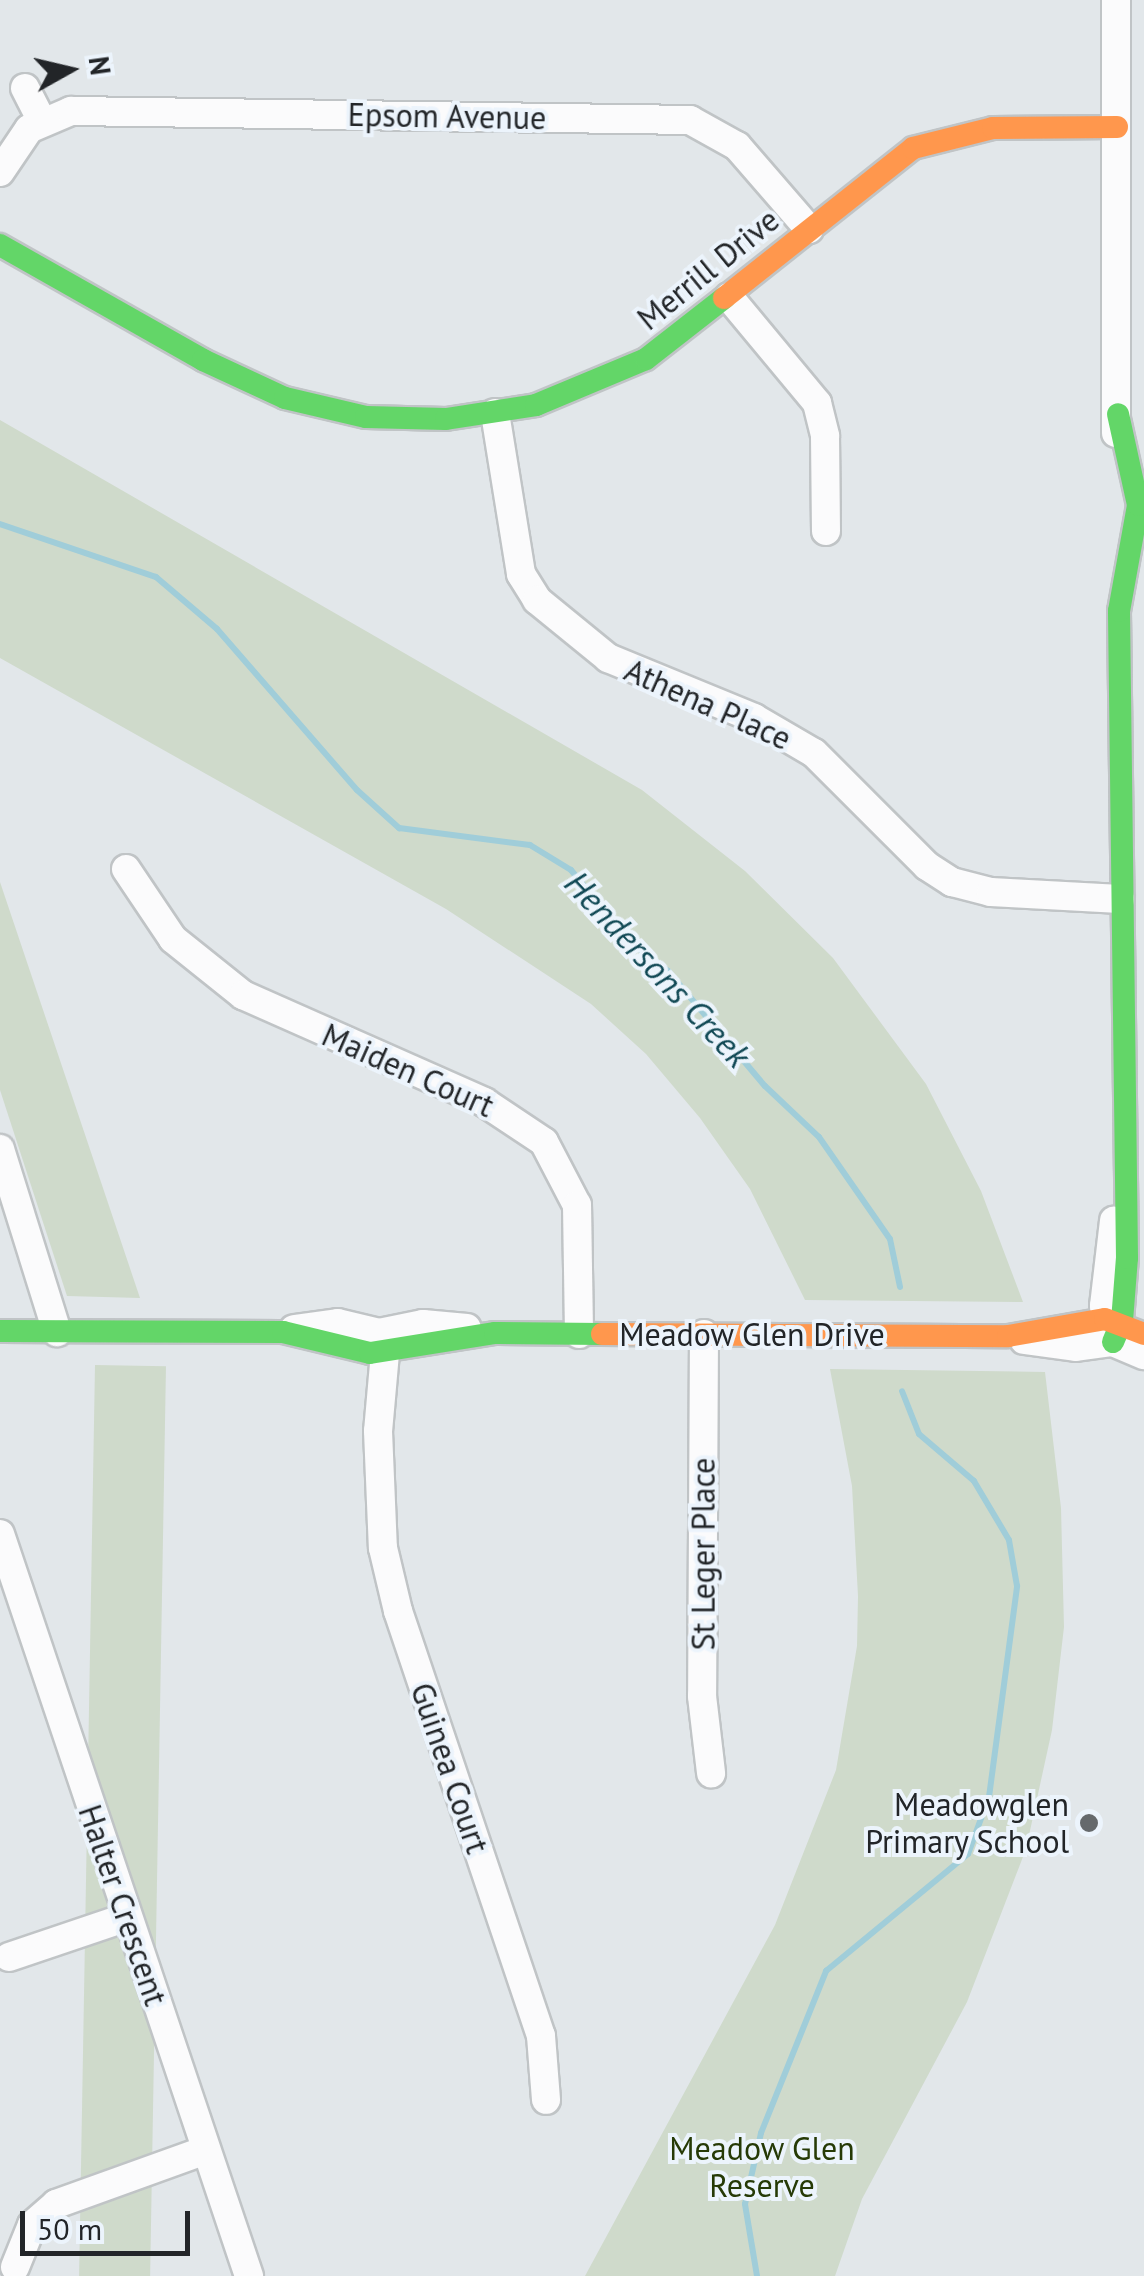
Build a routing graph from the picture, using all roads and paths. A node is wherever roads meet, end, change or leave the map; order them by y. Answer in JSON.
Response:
{"nodes":[{"id":1,"x":1116,"y":0,"type":"edge"},
{"id":2,"x":25,"y":88,"type":"dead end"},
{"id":3,"x":41,"y":119,"type":"junction"},
{"id":4,"x":1117,"y":127,"type":"junction"},
{"id":5,"x":0,"y":172,"type":"edge"},
{"id":6,"x":809,"y":229,"type":"junction"},
{"id":7,"x":0,"y":245,"type":"edge"},
{"id":8,"x":728,"y":297,"type":"junction"},
{"id":9,"x":494,"y":413,"type":"junction"},
{"id":10,"x":1137,"y":511,"type":"edge"},
{"id":11,"x":826,"y":531,"type":"dead end"},
{"id":12,"x":1119,"y":611,"type":"joint"},
{"id":13,"x":126,"y":870,"type":"dead end"},
{"id":14,"x":1120,"y":891,"type":"junction"},
{"id":15,"x":0,"y":1149,"type":"edge"},
{"id":16,"x":1121,"y":1176,"type":"joint"},
{"id":17,"x":1113,"y":1327,"type":"junction"},
{"id":18,"x":0,"y":1331,"type":"edge"},
{"id":19,"x":57,"y":1332,"type":"junction"},
{"id":20,"x":283,"y":1332,"type":"joint"},
{"id":21,"x":495,"y":1333,"type":"joint"},
{"id":22,"x":579,"y":1334,"type":"junction"},
{"id":23,"x":704,"y":1334,"type":"junction"},
{"id":24,"x":1144,"y":1334,"type":"edge"},
{"id":25,"x":1008,"y":1336,"type":"joint"},
{"id":26,"x":378,"y":1346,"type":"junction"},
{"id":27,"x":1144,"y":1355,"type":"edge"},
{"id":28,"x":0,"y":1534,"type":"edge"},
{"id":29,"x":711,"y":1773,"type":"dead end"},
{"id":30,"x":127,"y":1917,"type":"junction"},
{"id":31,"x":9,"y":1957,"type":"dead end"},
{"id":32,"x":546,"y":2100,"type":"dead end"},
{"id":33,"x":206,"y":2150,"type":"junction"},
{"id":34,"x":15,"y":2267,"type":"dead end"},
{"id":35,"x":249,"y":2276,"type":"edge"}],
"edges":[{"from":1,"to":4,"type":"street"},
{"from":2,"to":3,"type":"street"},
{"from":3,"to":5,"type":"street"},
{"from":3,"to":6,"type":"street","name":"Epsom Avenue"},
{"from":4,"to":6,"type":"street","name":"Merrill Drive"},
{"from":4,"to":10,"type":"street"},
{"from":6,"to":8,"type":"street","name":"Merrill Drive"},
{"from":7,"to":9,"type":"street","name":"Merrill Drive"},
{"from":8,"to":9,"type":"street","name":"Merrill Drive"},
{"from":8,"to":11,"type":"street"},
{"from":9,"to":14,"type":"street","name":"Athena Place"},
{"from":10,"to":12,"type":"street"},
{"from":12,"to":14,"type":"street"},
{"from":13,"to":22,"type":"street","name":"Maiden Court"},
{"from":14,"to":16,"type":"street"},
{"from":15,"to":19,"type":"street"},
{"from":16,"to":17,"type":"street"},
{"from":17,"to":24,"type":"street"},
{"from":17,"to":25,"type":"street","name":"Meadow Glen Drive"},
{"from":17,"to":27,"type":"street","name":"Meadow Glen Drive"},
{"from":18,"to":19,"type":"street","name":"Meadow Glen Drive"},
{"from":19,"to":20,"type":"street","name":"Meadow Glen Drive"},
{"from":20,"to":26,"type":"street","name":"Meadow Glen Drive"},
{"from":21,"to":22,"type":"street","name":"Meadow Glen Drive"},
{"from":21,"to":26,"type":"street","name":"Meadow Glen Drive"},
{"from":22,"to":23,"type":"street","name":"Meadow Glen Drive"},
{"from":23,"to":25,"type":"street","name":"Meadow Glen Drive"},
{"from":23,"to":29,"type":"street","name":"St Leger Place"},
{"from":26,"to":32,"type":"street","name":"Guinea Court"},
{"from":28,"to":30,"type":"street","name":"Halter Crescent"},
{"from":30,"to":31,"type":"street"},
{"from":30,"to":33,"type":"street","name":"Halter Crescent"},
{"from":33,"to":34,"type":"street"},
{"from":33,"to":35,"type":"street","name":"Halter Crescent"}]}
